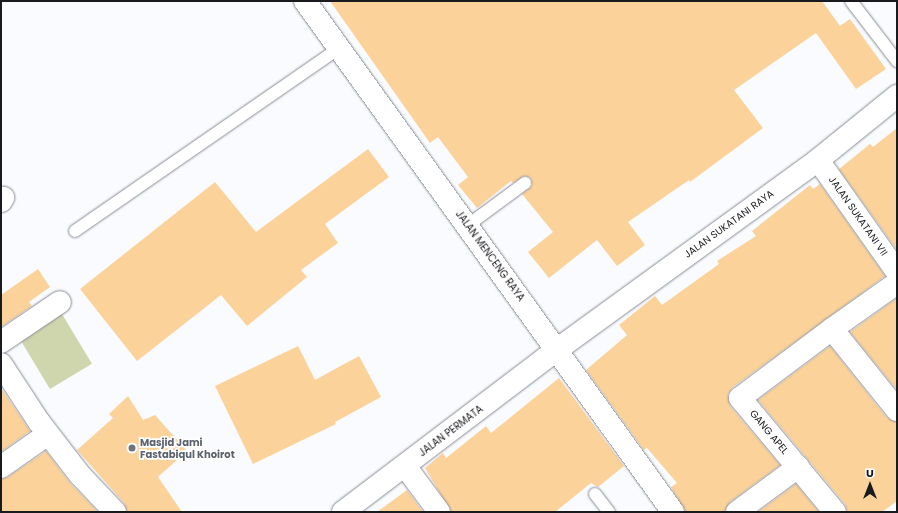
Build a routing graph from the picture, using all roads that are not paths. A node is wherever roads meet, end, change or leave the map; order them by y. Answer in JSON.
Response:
{"nodes":[{"id":1,"x":305,"y":1,"type":"edge"},
{"id":2,"x":851,"y":1,"type":"edge"},
{"id":3,"x":339,"y":48,"type":"junction"},
{"id":4,"x":897,"y":61,"type":"edge"},
{"id":5,"x":897,"y":96,"type":"edge"},
{"id":6,"x":818,"y":160,"type":"junction"},
{"id":7,"x":525,"y":183,"type":"dead end"},
{"id":8,"x":468,"y":225,"type":"junction"},
{"id":9,"x":75,"y":231,"type":"dead end"},
{"id":10,"x":897,"y":272,"type":"edge"},
{"id":11,"x":897,"y":283,"type":"edge"},
{"id":12,"x":60,"y":302,"type":"dead end"},
{"id":13,"x":832,"y":329,"type":"junction"},
{"id":14,"x":1,"y":342,"type":"edge"},
{"id":15,"x":558,"y":349,"type":"junction"},
{"id":16,"x":1,"y":364,"type":"edge"},
{"id":17,"x":894,"y":399,"type":"edge"},
{"id":18,"x":48,"y":434,"type":"junction"},
{"id":19,"x":405,"y":466,"type":"junction"},
{"id":20,"x":798,"y":466,"type":"junction"},
{"id":21,"x":1,"y":467,"type":"edge"},
{"id":22,"x":595,"y":494,"type":"dead end"},
{"id":23,"x":112,"y":511,"type":"edge"},
{"id":24,"x":343,"y":512,"type":"edge"},
{"id":25,"x":439,"y":512,"type":"edge"},
{"id":26,"x":609,"y":512,"type":"edge"},
{"id":27,"x":673,"y":512,"type":"edge"},
{"id":28,"x":737,"y":512,"type":"edge"},
{"id":29,"x":835,"y":512,"type":"edge"}],
"edges":[{"from":1,"to":3,"type":"street","name":"JALAN MENCENG RAYA"},
{"from":2,"to":4,"type":"lane"},
{"from":3,"to":8,"type":"street","name":"JALAN MENCENG RAYA"},
{"from":3,"to":9,"type":"lane"},
{"from":5,"to":6,"type":"street","name":"JALAN SUKATANI RAYA"},
{"from":6,"to":10,"type":"street","name":"JALAN SUKATANI VII"},
{"from":6,"to":15,"type":"street","name":"JALAN SUKATANI RAYA"},
{"from":7,"to":8,"type":"lane"},
{"from":8,"to":15,"type":"street","name":"JALAN MENCENG RAYA"},
{"from":11,"to":13,"type":"street"},
{"from":12,"to":14,"type":"street"},
{"from":13,"to":17,"type":"street"},
{"from":13,"to":20,"type":"street","name":"GANG APEL"},
{"from":15,"to":19,"type":"street","name":"JALAN PERMATA"},
{"from":15,"to":27,"type":"street","name":"JALAN MENCENG RAYA"},
{"from":16,"to":18,"type":"street"},
{"from":18,"to":21,"type":"street"},
{"from":18,"to":23,"type":"street"},
{"from":19,"to":24,"type":"street","name":"JALAN PERMATA"},
{"from":19,"to":25,"type":"street"},
{"from":20,"to":28,"type":"street"},
{"from":20,"to":29,"type":"street","name":"GANG APEL"},
{"from":22,"to":26,"type":"lane"}]}
